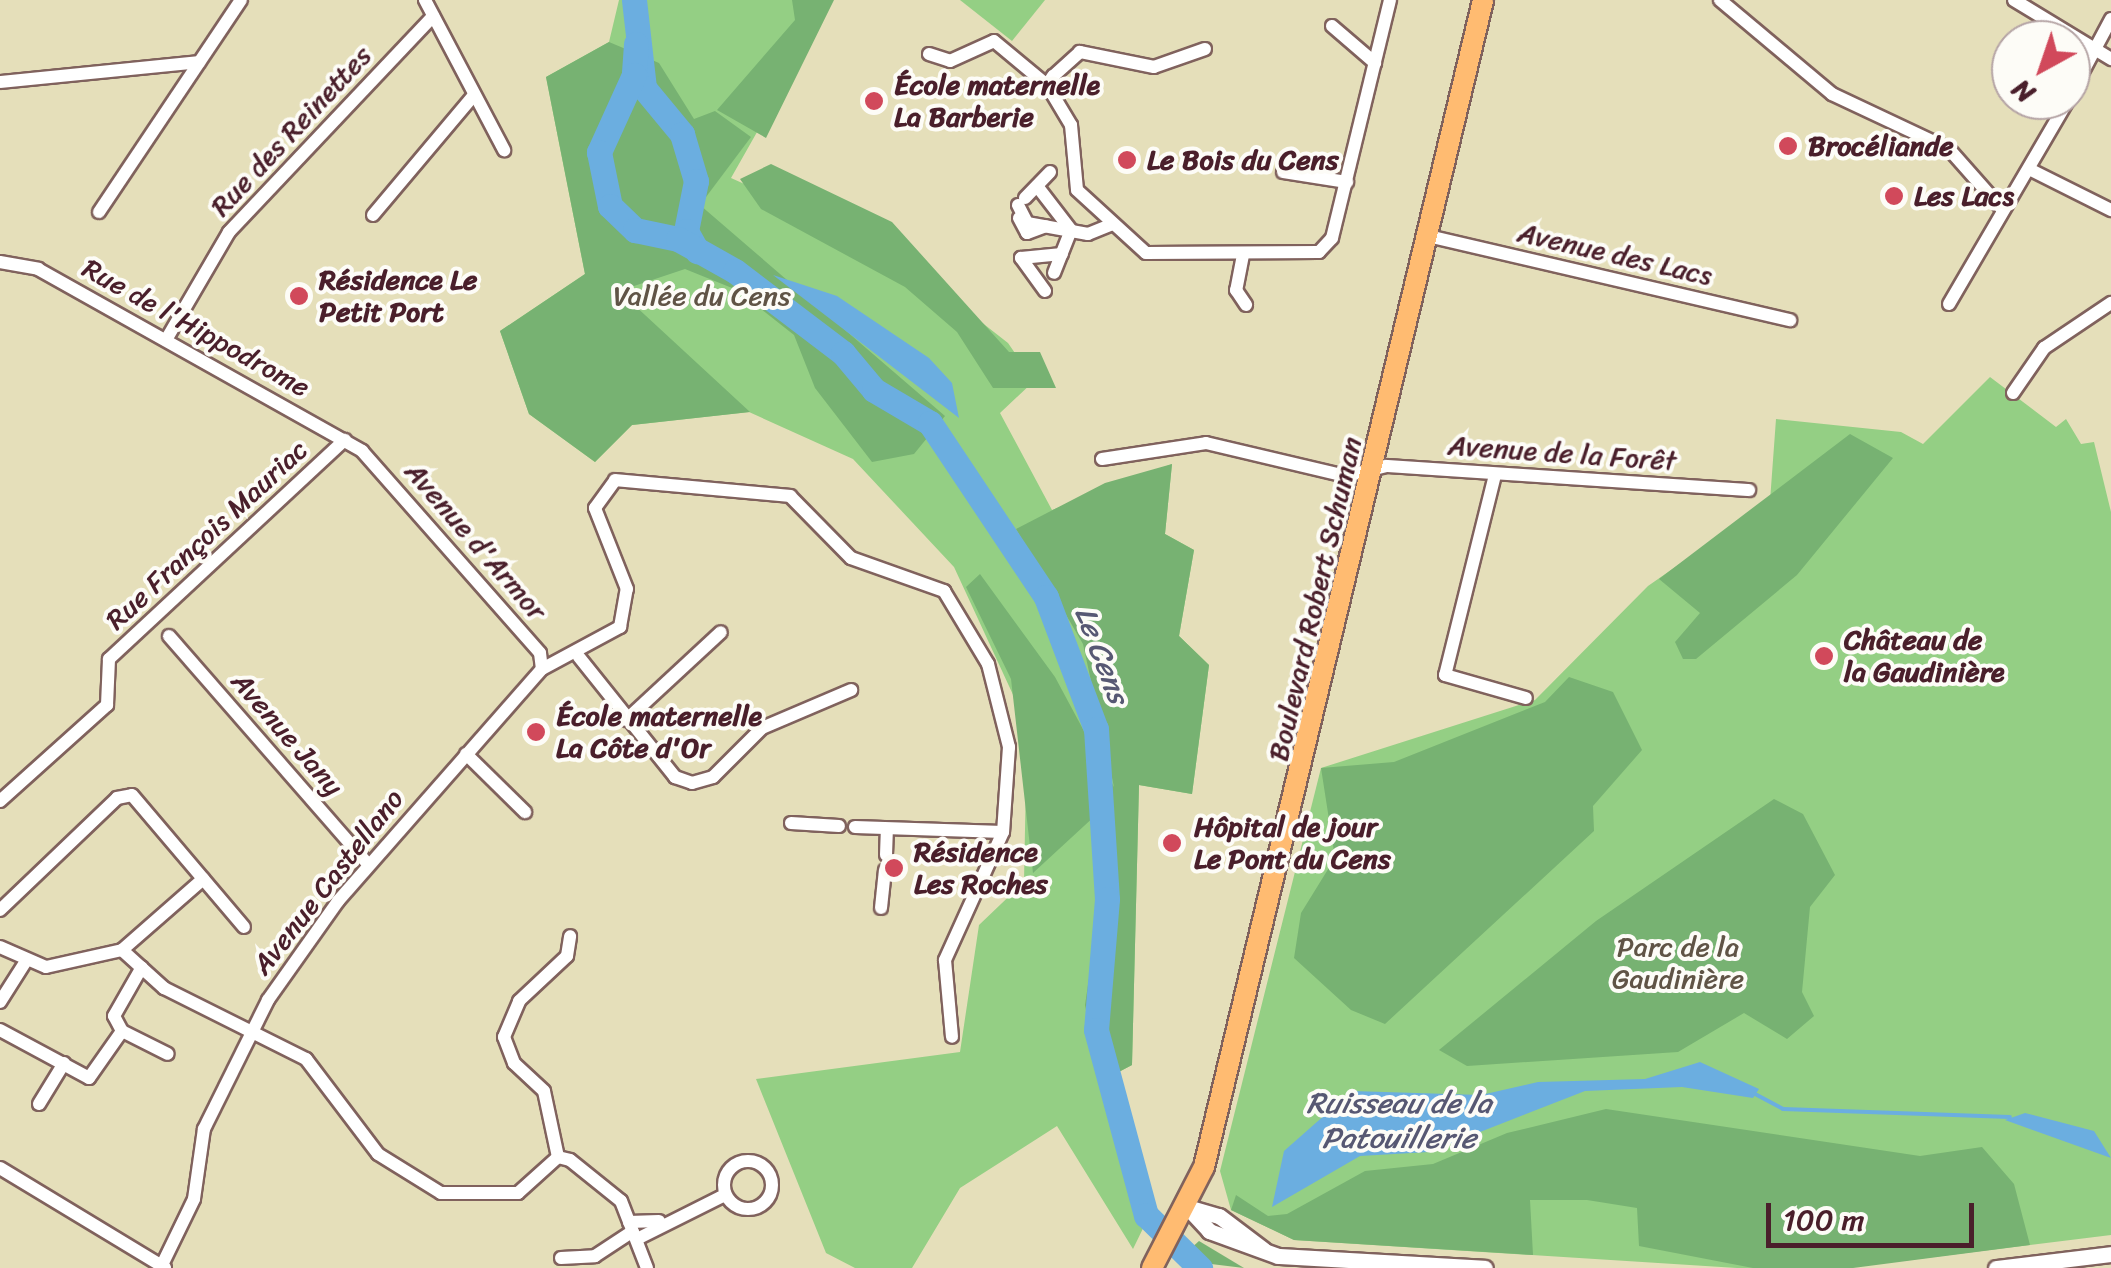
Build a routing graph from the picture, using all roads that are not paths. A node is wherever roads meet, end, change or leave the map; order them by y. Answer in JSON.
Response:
{"nodes":[{"id":1,"x":241,"y":0,"type":"edge"},
{"id":2,"x":425,"y":0,"type":"edge"},
{"id":3,"x":1390,"y":0,"type":"edge"},
{"id":4,"x":1482,"y":0,"type":"edge"},
{"id":5,"x":1720,"y":0,"type":"edge"},
{"id":6,"x":2014,"y":0,"type":"edge"},
{"id":7,"x":433,"y":16,"type":"junction"},
{"id":8,"x":2111,"y":19,"type":"edge"},
{"id":9,"x":1332,"y":26,"type":"dead end"},
{"id":10,"x":1205,"y":49,"type":"dead end"},
{"id":11,"x":2095,"y":50,"type":"junction"},
{"id":12,"x":930,"y":54,"type":"dead end"},
{"id":13,"x":2091,"y":57,"type":"edge"},
{"id":14,"x":2111,"y":60,"type":"edge"},
{"id":15,"x":199,"y":62,"type":"junction"},
{"id":16,"x":1375,"y":63,"type":"junction"},
{"id":17,"x":0,"y":82,"type":"edge"},
{"id":18,"x":1047,"y":84,"type":"junction"},
{"id":19,"x":474,"y":95,"type":"junction"},
{"id":20,"x":2056,"y":120,"type":"edge"},
{"id":21,"x":504,"y":150,"type":"dead end"},
{"id":22,"x":2029,"y":168,"type":"junction"},
{"id":23,"x":1050,"y":172,"type":"dead end"},
{"id":24,"x":1283,"y":172,"type":"dead end"},
{"id":25,"x":1347,"y":182,"type":"junction"},
{"id":26,"x":1037,"y":186,"type":"junction"},
{"id":27,"x":2002,"y":209,"type":"junction"},
{"id":28,"x":2111,"y":210,"type":"edge"},
{"id":29,"x":99,"y":212,"type":"dead end"},
{"id":30,"x":373,"y":215,"type":"dead end"},
{"id":31,"x":1110,"y":225,"type":"junction"},
{"id":32,"x":1071,"y":230,"type":"junction"},
{"id":33,"x":1428,"y":236,"type":"junction"},
{"id":34,"x":1062,"y":254,"type":"junction"},
{"id":35,"x":1244,"y":255,"type":"junction"},
{"id":36,"x":0,"y":262,"type":"edge"},
{"id":37,"x":1054,"y":273,"type":"dead end"},
{"id":38,"x":1045,"y":291,"type":"dead end"},
{"id":39,"x":2111,"y":303,"type":"edge"},
{"id":40,"x":1948,"y":304,"type":"dead end"},
{"id":41,"x":1246,"y":305,"type":"dead end"},
{"id":42,"x":1790,"y":320,"type":"dead end"},
{"id":43,"x":166,"y":340,"type":"junction"},
{"id":44,"x":2013,"y":393,"type":"dead end"},
{"id":45,"x":346,"y":440,"type":"junction"},
{"id":46,"x":362,"y":451,"type":"joint"},
{"id":47,"x":1102,"y":459,"type":"dead end"},
{"id":48,"x":1495,"y":474,"type":"junction"},
{"id":49,"x":1374,"y":475,"type":"junction"},
{"id":50,"x":1749,"y":490,"type":"dead end"},
{"id":51,"x":721,"y":632,"type":"dead end"},
{"id":52,"x":168,"y":636,"type":"dead end"},
{"id":53,"x":579,"y":657,"type":"junction"},
{"id":54,"x":542,"y":669,"type":"junction"},
{"id":55,"x":852,"y":690,"type":"dead end"},
{"id":56,"x":1526,"y":698,"type":"dead end"},
{"id":57,"x":626,"y":720,"type":"junction"},
{"id":58,"x":466,"y":754,"type":"junction"},
{"id":59,"x":0,"y":801,"type":"edge"},
{"id":60,"x":519,"y":811,"type":"dead end"},
{"id":61,"x":791,"y":822,"type":"dead end"},
{"id":62,"x":839,"y":826,"type":"dead end"},
{"id":63,"x":855,"y":827,"type":"dead end"},
{"id":64,"x":887,"y":830,"type":"junction"},
{"id":65,"x":1003,"y":832,"type":"junction"},
{"id":66,"x":886,"y":855,"type":"dead end"},
{"id":67,"x":368,"y":864,"type":"junction"},
{"id":68,"x":885,"y":870,"type":"dead end"},
{"id":69,"x":203,"y":879,"type":"junction"},
{"id":70,"x":881,"y":908,"type":"dead end"},
{"id":71,"x":0,"y":910,"type":"edge"},
{"id":72,"x":244,"y":927,"type":"dead end"},
{"id":73,"x":570,"y":936,"type":"dead end"},
{"id":74,"x":0,"y":947,"type":"edge"},
{"id":75,"x":122,"y":950,"type":"junction"},
{"id":76,"x":26,"y":961,"type":"junction"},
{"id":77,"x":142,"y":967,"type":"junction"},
{"id":78,"x":0,"y":1002,"type":"edge"},
{"id":79,"x":0,"y":1030,"type":"edge"},
{"id":80,"x":122,"y":1031,"type":"junction"},
{"id":81,"x":250,"y":1031,"type":"junction"},
{"id":82,"x":952,"y":1036,"type":"dead end"},
{"id":83,"x":168,"y":1054,"type":"dead end"},
{"id":84,"x":64,"y":1063,"type":"junction"},
{"id":85,"x":39,"y":1104,"type":"dead end"},
{"id":86,"x":558,"y":1157,"type":"junction"},
{"id":87,"x":0,"y":1168,"type":"edge"},
{"id":88,"x":721,"y":1198,"type":"junction"},
{"id":89,"x":1184,"y":1214,"type":"junction"},
{"id":90,"x":633,"y":1231,"type":"junction"},
{"id":91,"x":2111,"y":1254,"type":"edge"},
{"id":92,"x":561,"y":1258,"type":"dead end"},
{"id":93,"x":1158,"y":1259,"type":"edge"},
{"id":94,"x":164,"y":1267,"type":"edge"},
{"id":95,"x":647,"y":1268,"type":"edge"},
{"id":96,"x":1485,"y":1268,"type":"edge"},
{"id":97,"x":1996,"y":1268,"type":"edge"}],
"edges":[{"from":1,"to":15,"type":"street"},
{"from":2,"to":7,"type":"street"},
{"from":3,"to":16,"type":"street"},
{"from":4,"to":33,"type":"main road","name":"Boulevard Robert Schuman"},
{"from":5,"to":27,"type":"street"},
{"from":6,"to":11,"type":"street"},
{"from":7,"to":19,"type":"street"},
{"from":7,"to":43,"type":"street","name":"Rue des Reinettes"},
{"from":8,"to":11,"type":"street"},
{"from":9,"to":16,"type":"street"},
{"from":10,"to":18,"type":"street"},
{"from":11,"to":13,"type":"street"},
{"from":11,"to":14,"type":"street"},
{"from":12,"to":18,"type":"street"},
{"from":15,"to":17,"type":"street"},
{"from":15,"to":29,"type":"street"},
{"from":16,"to":25,"type":"street"},
{"from":18,"to":31,"type":"street"},
{"from":19,"to":21,"type":"street"},
{"from":19,"to":30,"type":"street"},
{"from":20,"to":22,"type":"street"},
{"from":22,"to":27,"type":"street"},
{"from":22,"to":28,"type":"street"},
{"from":23,"to":26,"type":"street"},
{"from":24,"to":25,"type":"street"},
{"from":25,"to":35,"type":"street"},
{"from":26,"to":32,"type":"street"},
{"from":26,"to":32,"type":"street"},
{"from":27,"to":40,"type":"street"},
{"from":31,"to":32,"type":"street"},
{"from":31,"to":35,"type":"street"},
{"from":32,"to":34,"type":"street"},
{"from":33,"to":42,"type":"street","name":"Avenue des Lacs"},
{"from":33,"to":49,"type":"main road","name":"Boulevard Robert Schuman"},
{"from":34,"to":37,"type":"street"},
{"from":34,"to":38,"type":"street"},
{"from":35,"to":41,"type":"street"},
{"from":36,"to":43,"type":"street","name":"Rue de l'Hippodrome"},
{"from":39,"to":44,"type":"street"},
{"from":43,"to":45,"type":"street","name":"Rue de l'Hippodrome"},
{"from":45,"to":46,"type":"street","name":"Rue de l'Hippodrome"},
{"from":45,"to":59,"type":"street","name":"Rue François Mauriac"},
{"from":46,"to":54,"type":"street","name":"Avenue d'Armor"},
{"from":47,"to":49,"type":"street","name":"Avenue de la Forêt"},
{"from":48,"to":49,"type":"street","name":"Avenue de la Forêt"},
{"from":48,"to":50,"type":"street","name":"Avenue de la Forêt"},
{"from":48,"to":56,"type":"street"},
{"from":49,"to":89,"type":"main road","name":"Boulevard Robert Schuman"},
{"from":51,"to":57,"type":"street"},
{"from":52,"to":67,"type":"street","name":"Avenue Jany"},
{"from":53,"to":54,"type":"street"},
{"from":53,"to":57,"type":"street"},
{"from":53,"to":65,"type":"street"},
{"from":54,"to":58,"type":"street","name":"Avenue Castellano"},
{"from":55,"to":57,"type":"street"},
{"from":58,"to":60,"type":"street"},
{"from":58,"to":67,"type":"street","name":"Avenue Castellano"},
{"from":61,"to":62,"type":"street"},
{"from":63,"to":64,"type":"street"},
{"from":64,"to":65,"type":"street"},
{"from":64,"to":66,"type":"street"},
{"from":65,"to":82,"type":"street"},
{"from":67,"to":81,"type":"street","name":"Avenue Castellano"},
{"from":68,"to":70,"type":"street"},
{"from":69,"to":71,"type":"street"},
{"from":69,"to":72,"type":"street"},
{"from":69,"to":75,"type":"street"},
{"from":73,"to":86,"type":"street"},
{"from":74,"to":76,"type":"street"},
{"from":75,"to":76,"type":"street"},
{"from":75,"to":77,"type":"street"},
{"from":76,"to":78,"type":"street"},
{"from":77,"to":80,"type":"street"},
{"from":77,"to":81,"type":"street"},
{"from":79,"to":84,"type":"street"},
{"from":80,"to":83,"type":"street"},
{"from":80,"to":84,"type":"street"},
{"from":81,"to":86,"type":"street"},
{"from":81,"to":94,"type":"street","name":"Avenue Castellano"},
{"from":84,"to":85,"type":"street"},
{"from":86,"to":90,"type":"street"},
{"from":87,"to":94,"type":"street"},
{"from":88,"to":88,"type":"street"},
{"from":88,"to":90,"type":"street"},
{"from":89,"to":93,"type":"main road","name":"Boulevard Robert Schuman"},
{"from":89,"to":96,"type":"street"},
{"from":90,"to":92,"type":"street"},
{"from":90,"to":95,"type":"street"},
{"from":91,"to":97,"type":"street"}]}
